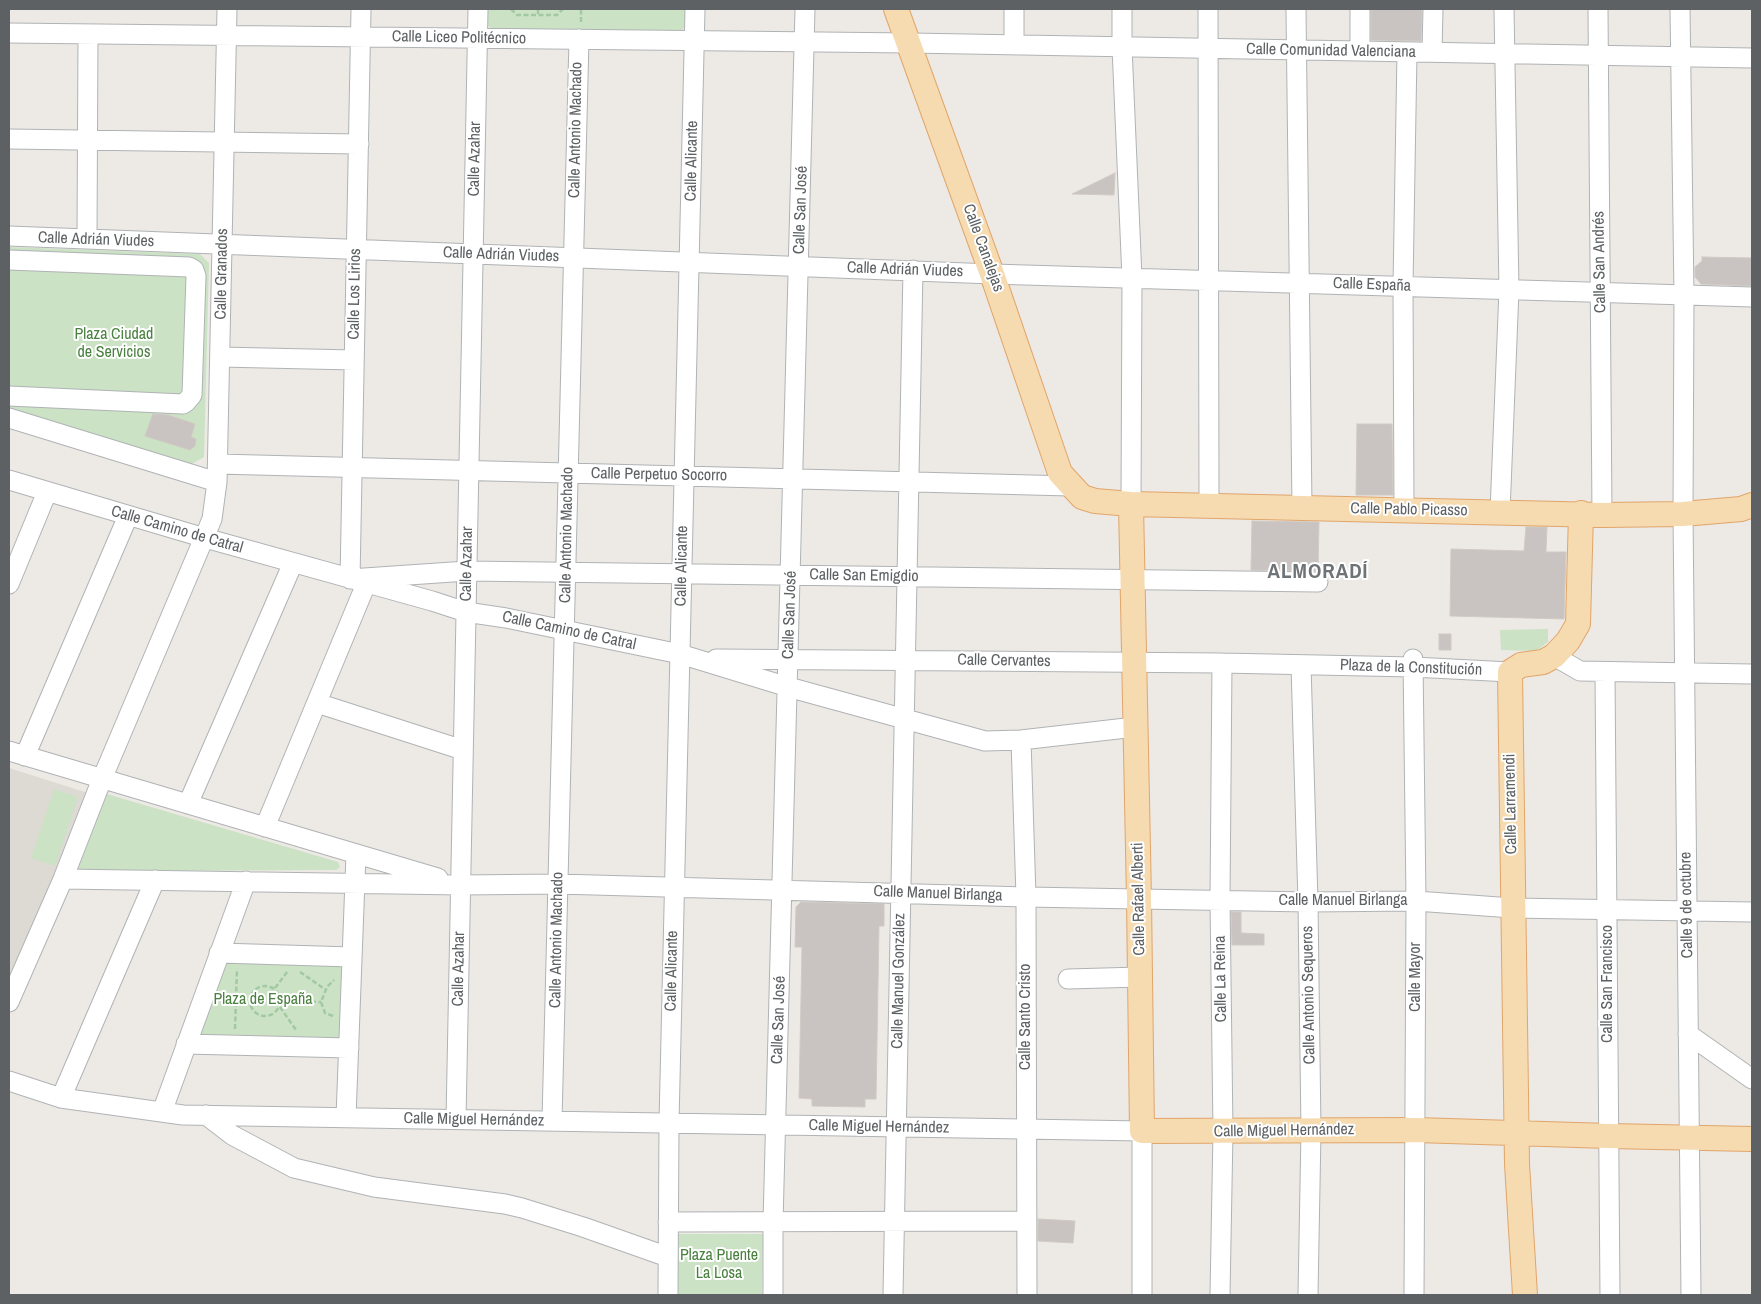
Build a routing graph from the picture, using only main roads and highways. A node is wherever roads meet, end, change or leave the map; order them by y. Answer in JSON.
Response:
{"nodes":[{"id":1,"x":896,"y":9,"type":"edge"},
{"id":2,"x":1070,"y":486,"type":"joint"},
{"id":3,"x":1130,"y":504,"type":"junction"},
{"id":4,"x":1752,"y":505,"type":"edge"},
{"id":5,"x":1591,"y":514,"type":"junction"},
{"id":6,"x":1142,"y":1131,"type":"joint"},
{"id":7,"x":1516,"y":1134,"type":"junction"},
{"id":8,"x":1752,"y":1139,"type":"edge"},
{"id":9,"x":1525,"y":1295,"type":"edge"}],
"edges":[{"from":1,"to":2,"type":"main road","name":"Calle Canalejas"},
{"from":2,"to":3,"type":"main road","name":"Calle Pablo Picasso"},
{"from":3,"to":5,"type":"main road","name":"Calle Pablo Picasso"},
{"from":3,"to":6,"type":"main road","name":"Calle Rafael Alberti"},
{"from":4,"to":5,"type":"main road","name":"Calle Pablo Picasso"},
{"from":5,"to":7,"type":"main road","name":"Calle Larramendi"},
{"from":6,"to":7,"type":"main road","name":"Calle Miguel Hernández"},
{"from":7,"to":8,"type":"main road","name":"Calle Miguel Hernández"},
{"from":7,"to":9,"type":"main road","name":"Calle Larramendi"}]}
